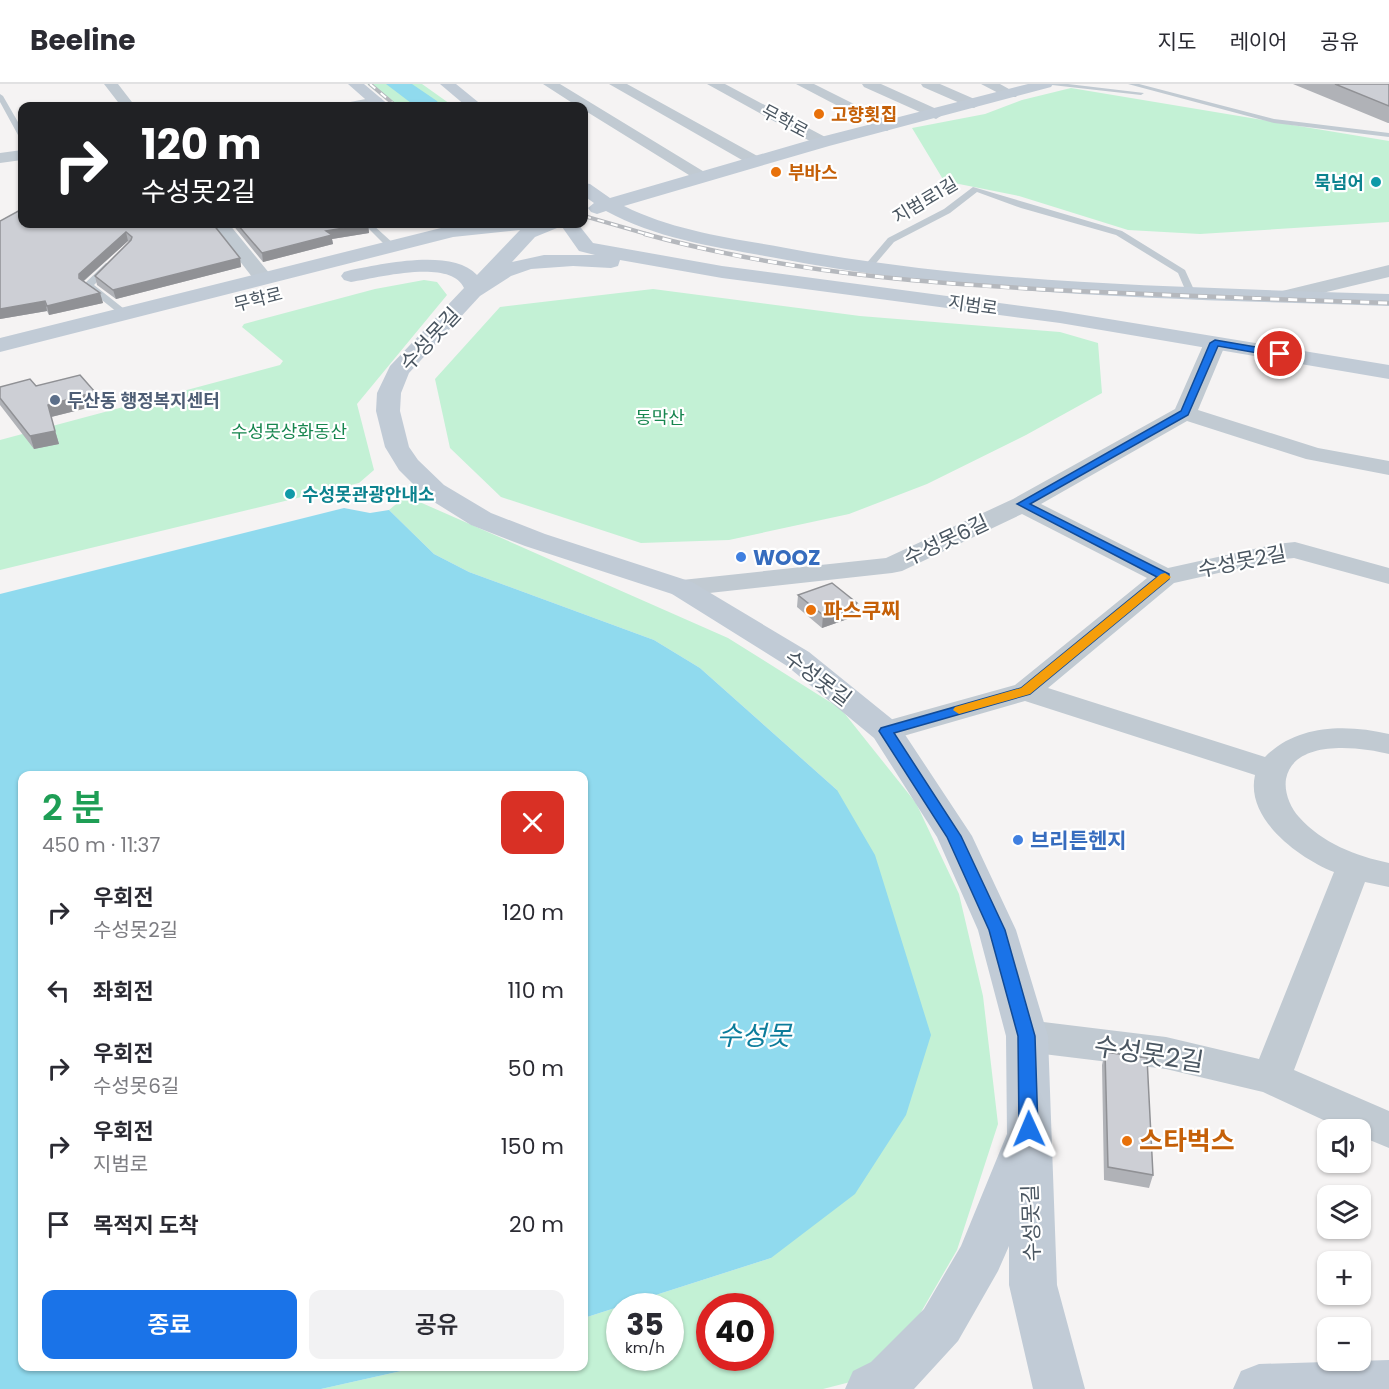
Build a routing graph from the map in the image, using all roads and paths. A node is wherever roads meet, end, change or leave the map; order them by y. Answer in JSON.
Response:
{"nodes":[{"id":1,"x":111,"y":84,"type":"edge"},
{"id":2,"x":355,"y":84,"type":"edge"},
{"id":3,"x":447,"y":84,"type":"edge"},
{"id":4,"x":549,"y":84,"type":"edge"},
{"id":5,"x":616,"y":84,"type":"edge"},
{"id":6,"x":714,"y":84,"type":"edge"},
{"id":7,"x":803,"y":84,"type":"edge"},
{"id":8,"x":869,"y":84,"type":"edge"},
{"id":9,"x":928,"y":84,"type":"edge"},
{"id":10,"x":988,"y":84,"type":"edge"},
{"id":11,"x":1046,"y":84,"type":"edge"},
{"id":12,"x":1131,"y":84,"type":"edge"},
{"id":13,"x":1154,"y":90,"type":"junction"},
{"id":14,"x":1011,"y":94,"type":"junction"},
{"id":15,"x":0,"y":96,"type":"edge"},
{"id":16,"x":126,"y":102,"type":"edge"},
{"id":17,"x":377,"y":102,"type":"edge"},
{"id":18,"x":470,"y":102,"type":"edge"},
{"id":19,"x":577,"y":102,"type":"edge"},
{"id":20,"x":974,"y":104,"type":"junction"},
{"id":21,"x":588,"y":109,"type":"edge"},
{"id":22,"x":936,"y":114,"type":"junction"},
{"id":23,"x":887,"y":126,"type":"junction"},
{"id":24,"x":18,"y":128,"type":"edge"},
{"id":25,"x":1389,"y":135,"type":"edge"},
{"id":26,"x":823,"y":142,"type":"junction"},
{"id":27,"x":18,"y":155,"type":"edge"},
{"id":28,"x":0,"y":158,"type":"edge"},
{"id":29,"x":755,"y":161,"type":"junction"},
{"id":30,"x":695,"y":178,"type":"junction"},
{"id":31,"x":588,"y":179,"type":"edge"},
{"id":32,"x":669,"y":185,"type":"junction"},
{"id":33,"x":588,"y":191,"type":"edge"},
{"id":34,"x":607,"y":205,"type":"junction"},
{"id":35,"x":588,"y":211,"type":"edge"},
{"id":36,"x":588,"y":221,"type":"edge"},
{"id":37,"x":223,"y":228,"type":"edge"},
{"id":38,"x":372,"y":228,"type":"edge"},
{"id":39,"x":457,"y":228,"type":"edge"},
{"id":40,"x":510,"y":228,"type":"edge"},
{"id":41,"x":540,"y":228,"type":"edge"},
{"id":42,"x":572,"y":228,"type":"edge"},
{"id":43,"x":669,"y":231,"type":"junction"},
{"id":44,"x":721,"y":241,"type":"junction"},
{"id":45,"x":391,"y":246,"type":"junction"},
{"id":46,"x":750,"y":247,"type":"junction"},
{"id":47,"x":120,"y":254,"type":"edge"},
{"id":48,"x":813,"y":259,"type":"junction"},
{"id":49,"x":868,"y":267,"type":"junction"},
{"id":50,"x":1389,"y":272,"type":"edge"},
{"id":51,"x":717,"y":273,"type":"junction"},
{"id":52,"x":351,"y":276,"type":"junction"},
{"id":53,"x":263,"y":278,"type":"junction"},
{"id":54,"x":777,"y":281,"type":"junction"},
{"id":55,"x":476,"y":291,"type":"junction"},
{"id":56,"x":1190,"y":292,"type":"junction"},
{"id":57,"x":1285,"y":296,"type":"junction"},
{"id":58,"x":1389,"y":300,"type":"edge"},
{"id":59,"x":125,"y":314,"type":"junction"},
{"id":60,"x":1389,"y":316,"type":"edge"},
{"id":61,"x":1215,"y":343,"type":"junction"},
{"id":62,"x":0,"y":345,"type":"edge"},
{"id":63,"x":0,"y":366,"type":"edge"},
{"id":64,"x":1389,"y":372,"type":"edge"},
{"id":65,"x":1185,"y":413,"type":"junction"},
{"id":66,"x":1389,"y":468,"type":"edge"},
{"id":67,"x":1022,"y":504,"type":"junction"},
{"id":68,"x":1389,"y":576,"type":"edge"},
{"id":69,"x":1165,"y":577,"type":"junction"},
{"id":70,"x":682,"y":588,"type":"junction"},
{"id":71,"x":1026,"y":691,"type":"junction"},
{"id":72,"x":886,"y":731,"type":"junction"},
{"id":73,"x":1389,"y":744,"type":"edge"},
{"id":74,"x":1272,"y":770,"type":"junction"},
{"id":75,"x":1353,"y":867,"type":"junction"},
{"id":76,"x":1389,"y":875,"type":"edge"},
{"id":77,"x":1027,"y":1036,"type":"junction"},
{"id":78,"x":1271,"y":1078,"type":"junction"},
{"id":79,"x":1029,"y":1129,"type":"junction"},
{"id":80,"x":1389,"y":1130,"type":"edge"},
{"id":81,"x":1389,"y":1385,"type":"edge"},
{"id":82,"x":871,"y":1389,"type":"edge"},
{"id":83,"x":1059,"y":1389,"type":"edge"},
{"id":84,"x":1258,"y":1389,"type":"edge"}],
"edges":[{"from":1,"to":16,"type":"street"},
{"from":2,"to":17,"type":"main road"},
{"from":3,"to":18,"type":"main road"},
{"from":4,"to":19,"type":"street"},
{"from":5,"to":29,"type":"street"},
{"from":6,"to":26,"type":"street","name":"무학로"},
{"from":7,"to":23,"type":"street"},
{"from":8,"to":22,"type":"street"},
{"from":9,"to":20,"type":"street"},
{"from":10,"to":14,"type":"street"},
{"from":11,"to":13,"type":"lane"},
{"from":11,"to":14,"type":"main road","name":"무학로"},
{"from":12,"to":13,"type":"lane"},
{"from":13,"to":25,"type":"lane"},
{"from":14,"to":20,"type":"main road","name":"무학로"},
{"from":15,"to":24,"type":"lane"},
{"from":20,"to":22,"type":"main road","name":"무학로"},
{"from":21,"to":30,"type":"street"},
{"from":22,"to":23,"type":"main road","name":"무학로"},
{"from":23,"to":26,"type":"main road","name":"무학로"},
{"from":26,"to":29,"type":"main road","name":"무학로"},
{"from":27,"to":28,"type":"street"},
{"from":29,"to":30,"type":"main road","name":"무학로"},
{"from":30,"to":31,"type":"main road"},
{"from":30,"to":32,"type":"main road","name":"무학로"},
{"from":32,"to":34,"type":"main road","name":"무학로"},
{"from":32,"to":43,"type":"main road"},
{"from":33,"to":34,"type":"main road","name":"지범로"},
{"from":34,"to":35,"type":"main road","name":"무학로"},
{"from":34,"to":43,"type":"main road","name":"지범로"},
{"from":36,"to":44,"type":"main road","name":"지범로"},
{"from":37,"to":53,"type":"street"},
{"from":38,"to":45,"type":"lane"},
{"from":39,"to":45,"type":"main road","name":"무학로"},
{"from":40,"to":52,"type":"main road","name":"무학로"},
{"from":41,"to":55,"type":"main road","name":"수성못길"},
{"from":42,"to":51,"type":"main road","name":"지범로"},
{"from":43,"to":44,"type":"main road","name":"지범로"},
{"from":44,"to":46,"type":"main road","name":"지범로"},
{"from":45,"to":53,"type":"main road","name":"무학로"},
{"from":46,"to":48,"type":"main road","name":"지범로"},
{"from":46,"to":51,"type":"main road"},
{"from":47,"to":59,"type":"lane"},
{"from":48,"to":49,"type":"main road","name":"지범로"},
{"from":48,"to":60,"type":"main road"},
{"from":49,"to":56,"type":"main road","name":"지범로"},
{"from":49,"to":56,"type":"lane","name":"지범로1길"},
{"from":50,"to":57,"type":"street"},
{"from":51,"to":54,"type":"main road","name":"지범로"},
{"from":52,"to":55,"type":"main road"},
{"from":52,"to":63,"type":"main road","name":"무학로"},
{"from":53,"to":59,"type":"main road","name":"무학로"},
{"from":54,"to":55,"type":"main road"},
{"from":54,"to":61,"type":"main road","name":"지범로"},
{"from":55,"to":70,"type":"main road","name":"수성못길"},
{"from":56,"to":57,"type":"main road","name":"지범로"},
{"from":57,"to":58,"type":"main road","name":"지범로"},
{"from":59,"to":62,"type":"main road","name":"무학로"},
{"from":61,"to":64,"type":"main road","name":"지범로"},
{"from":61,"to":65,"type":"street"},
{"from":65,"to":66,"type":"street"},
{"from":65,"to":67,"type":"street","name":"수성못6길"},
{"from":67,"to":69,"type":"street"},
{"from":67,"to":70,"type":"street","name":"수성못6길"},
{"from":68,"to":69,"type":"street","name":"수성못2길"},
{"from":69,"to":71,"type":"street","name":"수성못2길"},
{"from":70,"to":72,"type":"main road","name":"수성못길"},
{"from":71,"to":72,"type":"street","name":"수성못2길"},
{"from":71,"to":74,"type":"street"},
{"from":72,"to":77,"type":"main road","name":"수성못길"},
{"from":73,"to":74,"type":"street"},
{"from":74,"to":75,"type":"street"},
{"from":75,"to":76,"type":"street"},
{"from":75,"to":78,"type":"street"},
{"from":77,"to":78,"type":"street","name":"수성못2길"},
{"from":77,"to":79,"type":"main road","name":"수성못길"},
{"from":78,"to":80,"type":"street","name":"수성못2길"},
{"from":79,"to":82,"type":"main road"},
{"from":79,"to":83,"type":"main road","name":"수성못길"},
{"from":81,"to":84,"type":"main road"}]}
